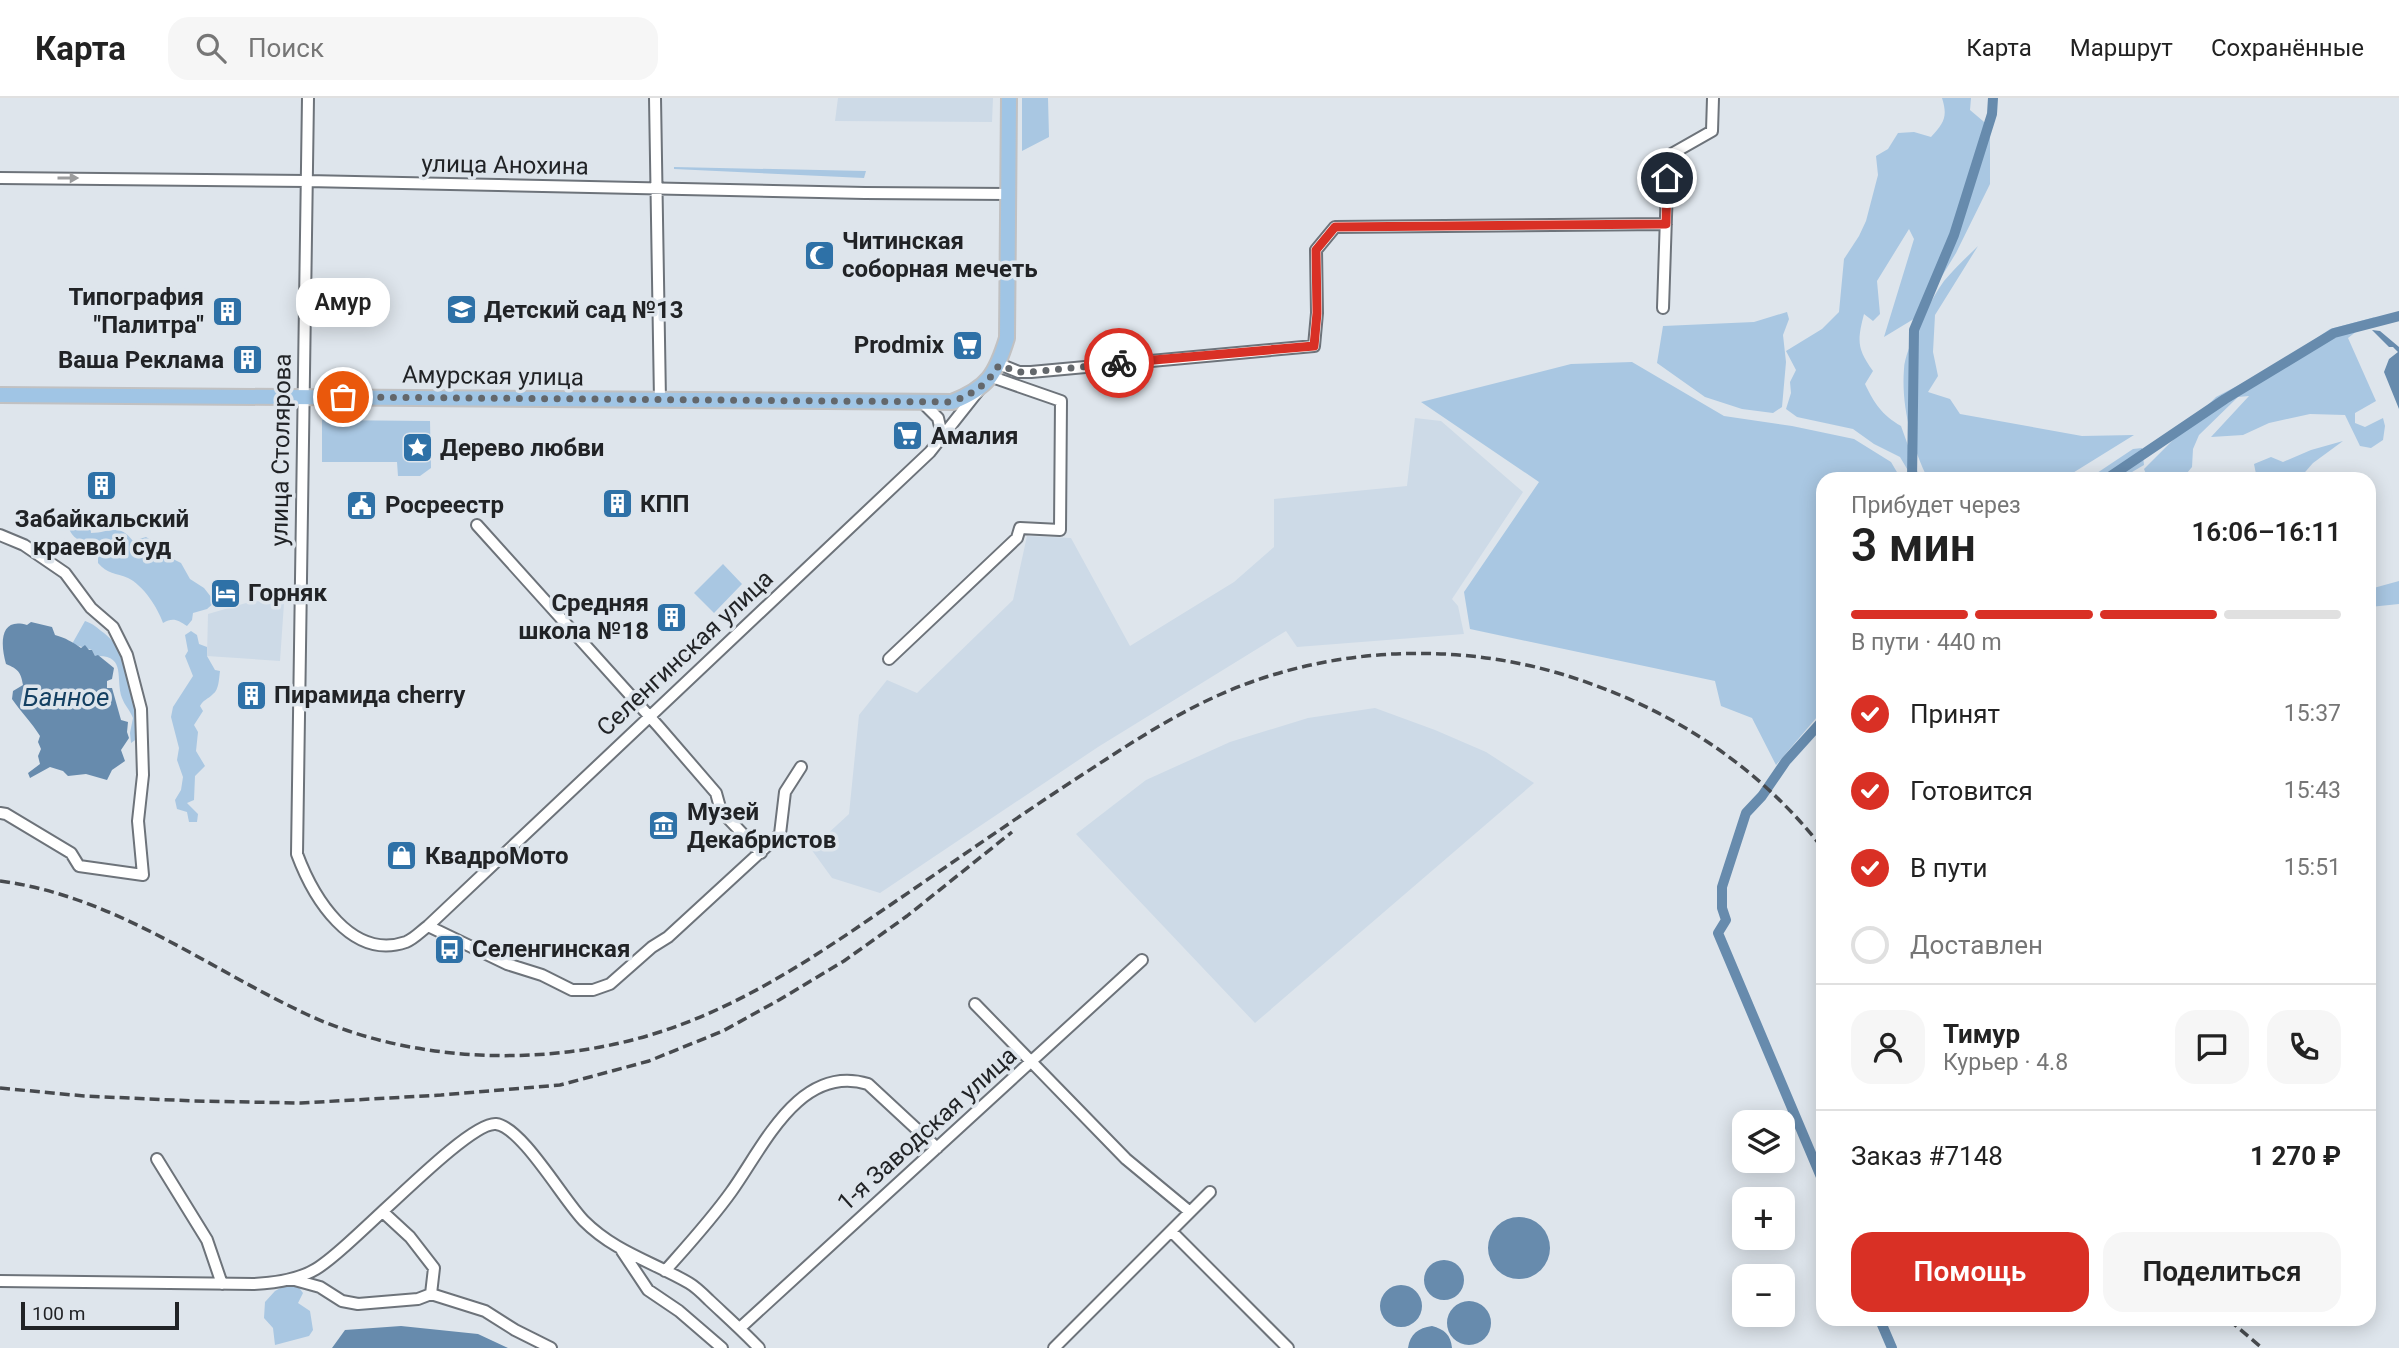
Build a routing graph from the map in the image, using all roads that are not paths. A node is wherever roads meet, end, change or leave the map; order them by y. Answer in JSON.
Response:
{"nodes":[{"id":1,"x":308,"y":98,"type":"edge"},
{"id":2,"x":655,"y":98,"type":"edge"},
{"id":3,"x":1009,"y":98,"type":"edge"},
{"id":4,"x":1713,"y":98,"type":"edge"},
{"id":5,"x":0,"y":178,"type":"edge"},
{"id":6,"x":307,"y":181,"type":"junction"},
{"id":7,"x":655,"y":189,"type":"junction"},
{"id":8,"x":1008,"y":194,"type":"junction"},
{"id":9,"x":1666,"y":224,"type":"junction"},
{"id":10,"x":1663,"y":308,"type":"dead end"},
{"id":11,"x":991,"y":376,"type":"junction"},
{"id":12,"x":0,"y":395,"type":"edge"},
{"id":13,"x":303,"y":397,"type":"junction"},
{"id":14,"x":660,"y":400,"type":"junction"},
{"id":15,"x":923,"y":403,"type":"junction"},
{"id":16,"x":942,"y":435,"type":"junction"},
{"id":17,"x":477,"y":525,"type":"dead end"},
{"id":18,"x":0,"y":535,"type":"edge"},
{"id":19,"x":889,"y":659,"type":"dead end"},
{"id":20,"x":649,"y":715,"type":"junction"},
{"id":21,"x":801,"y":767,"type":"dead end"},
{"id":22,"x":0,"y":813,"type":"edge"},
{"id":23,"x":761,"y":853,"type":"junction"},
{"id":24,"x":432,"y":928,"type":"junction"},
{"id":25,"x":408,"y":942,"type":"joint"},
{"id":26,"x":1142,"y":960,"type":"dead end"},
{"id":27,"x":975,"y":1004,"type":"dead end"},
{"id":28,"x":1031,"y":1061,"type":"junction"},
{"id":29,"x":937,"y":1148,"type":"junction"},
{"id":30,"x":158,"y":1159,"type":"dead end"},
{"id":31,"x":1210,"y":1192,"type":"dead end"},
{"id":32,"x":1190,"y":1212,"type":"junction"},
{"id":33,"x":384,"y":1213,"type":"junction"},
{"id":34,"x":1171,"y":1231,"type":"junction"},
{"id":35,"x":621,"y":1250,"type":"junction"},
{"id":36,"x":665,"y":1271,"type":"junction"},
{"id":37,"x":291,"y":1279,"type":"junction"},
{"id":38,"x":0,"y":1281,"type":"edge"},
{"id":39,"x":222,"y":1284,"type":"junction"},
{"id":40,"x":431,"y":1294,"type":"junction"},
{"id":41,"x":740,"y":1328,"type":"junction"},
{"id":42,"x":717,"y":1347,"type":"edge"},
{"id":43,"x":551,"y":1348,"type":"edge"},
{"id":44,"x":759,"y":1348,"type":"edge"},
{"id":45,"x":1054,"y":1348,"type":"edge"},
{"id":46,"x":1288,"y":1348,"type":"edge"}],
"edges":[{"from":1,"to":6,"type":"street","name":"улица Столярова"},
{"from":2,"to":7,"type":"street"},
{"from":3,"to":8,"type":"main road"},
{"from":4,"to":9,"type":"street"},
{"from":5,"to":6,"type":"street","name":"улица Анохина","one_way":true},
{"from":6,"to":7,"type":"street","name":"улица Анохина"},
{"from":6,"to":13,"type":"street","name":"улица Столярова"},
{"from":7,"to":8,"type":"street","name":"улица Анохина"},
{"from":7,"to":14,"type":"street"},
{"from":8,"to":11,"type":"main road"},
{"from":9,"to":10,"type":"street"},
{"from":9,"to":11,"type":"street"},
{"from":11,"to":15,"type":"main road","name":"Амурская улица"},
{"from":11,"to":16,"type":"street","name":"Селенгинская улица"},
{"from":11,"to":19,"type":"street"},
{"from":12,"to":13,"type":"main road","name":"Амурская улица"},
{"from":13,"to":14,"type":"main road","name":"Амурская улица"},
{"from":13,"to":25,"type":"street","name":"улица Столярова"},
{"from":14,"to":15,"type":"main road","name":"Амурская улица"},
{"from":15,"to":16,"type":"street"},
{"from":16,"to":20,"type":"street","name":"Селенгинская улица"},
{"from":17,"to":20,"type":"street"},
{"from":18,"to":22,"type":"street"},
{"from":20,"to":23,"type":"street"},
{"from":20,"to":24,"type":"street","name":"Селенгинская улица"},
{"from":21,"to":23,"type":"street"},
{"from":23,"to":24,"type":"street"},
{"from":24,"to":25,"type":"street","name":"Селенгинская улица"},
{"from":26,"to":28,"type":"street","name":"1-я Заводская улица"},
{"from":27,"to":28,"type":"street"},
{"from":28,"to":29,"type":"street","name":"1-я Заводская улица"},
{"from":28,"to":32,"type":"street"},
{"from":29,"to":36,"type":"street"},
{"from":29,"to":41,"type":"street","name":"1-я Заводская улица"},
{"from":30,"to":39,"type":"street"},
{"from":31,"to":32,"type":"street"},
{"from":32,"to":34,"type":"street"},
{"from":33,"to":35,"type":"street"},
{"from":33,"to":37,"type":"street"},
{"from":33,"to":40,"type":"street"},
{"from":34,"to":45,"type":"street"},
{"from":34,"to":46,"type":"street"},
{"from":35,"to":36,"type":"street"},
{"from":35,"to":42,"type":"street"},
{"from":36,"to":41,"type":"street"},
{"from":37,"to":39,"type":"street"},
{"from":37,"to":40,"type":"street"},
{"from":38,"to":39,"type":"street"},
{"from":40,"to":43,"type":"street"},
{"from":41,"to":44,"type":"street"}]}
